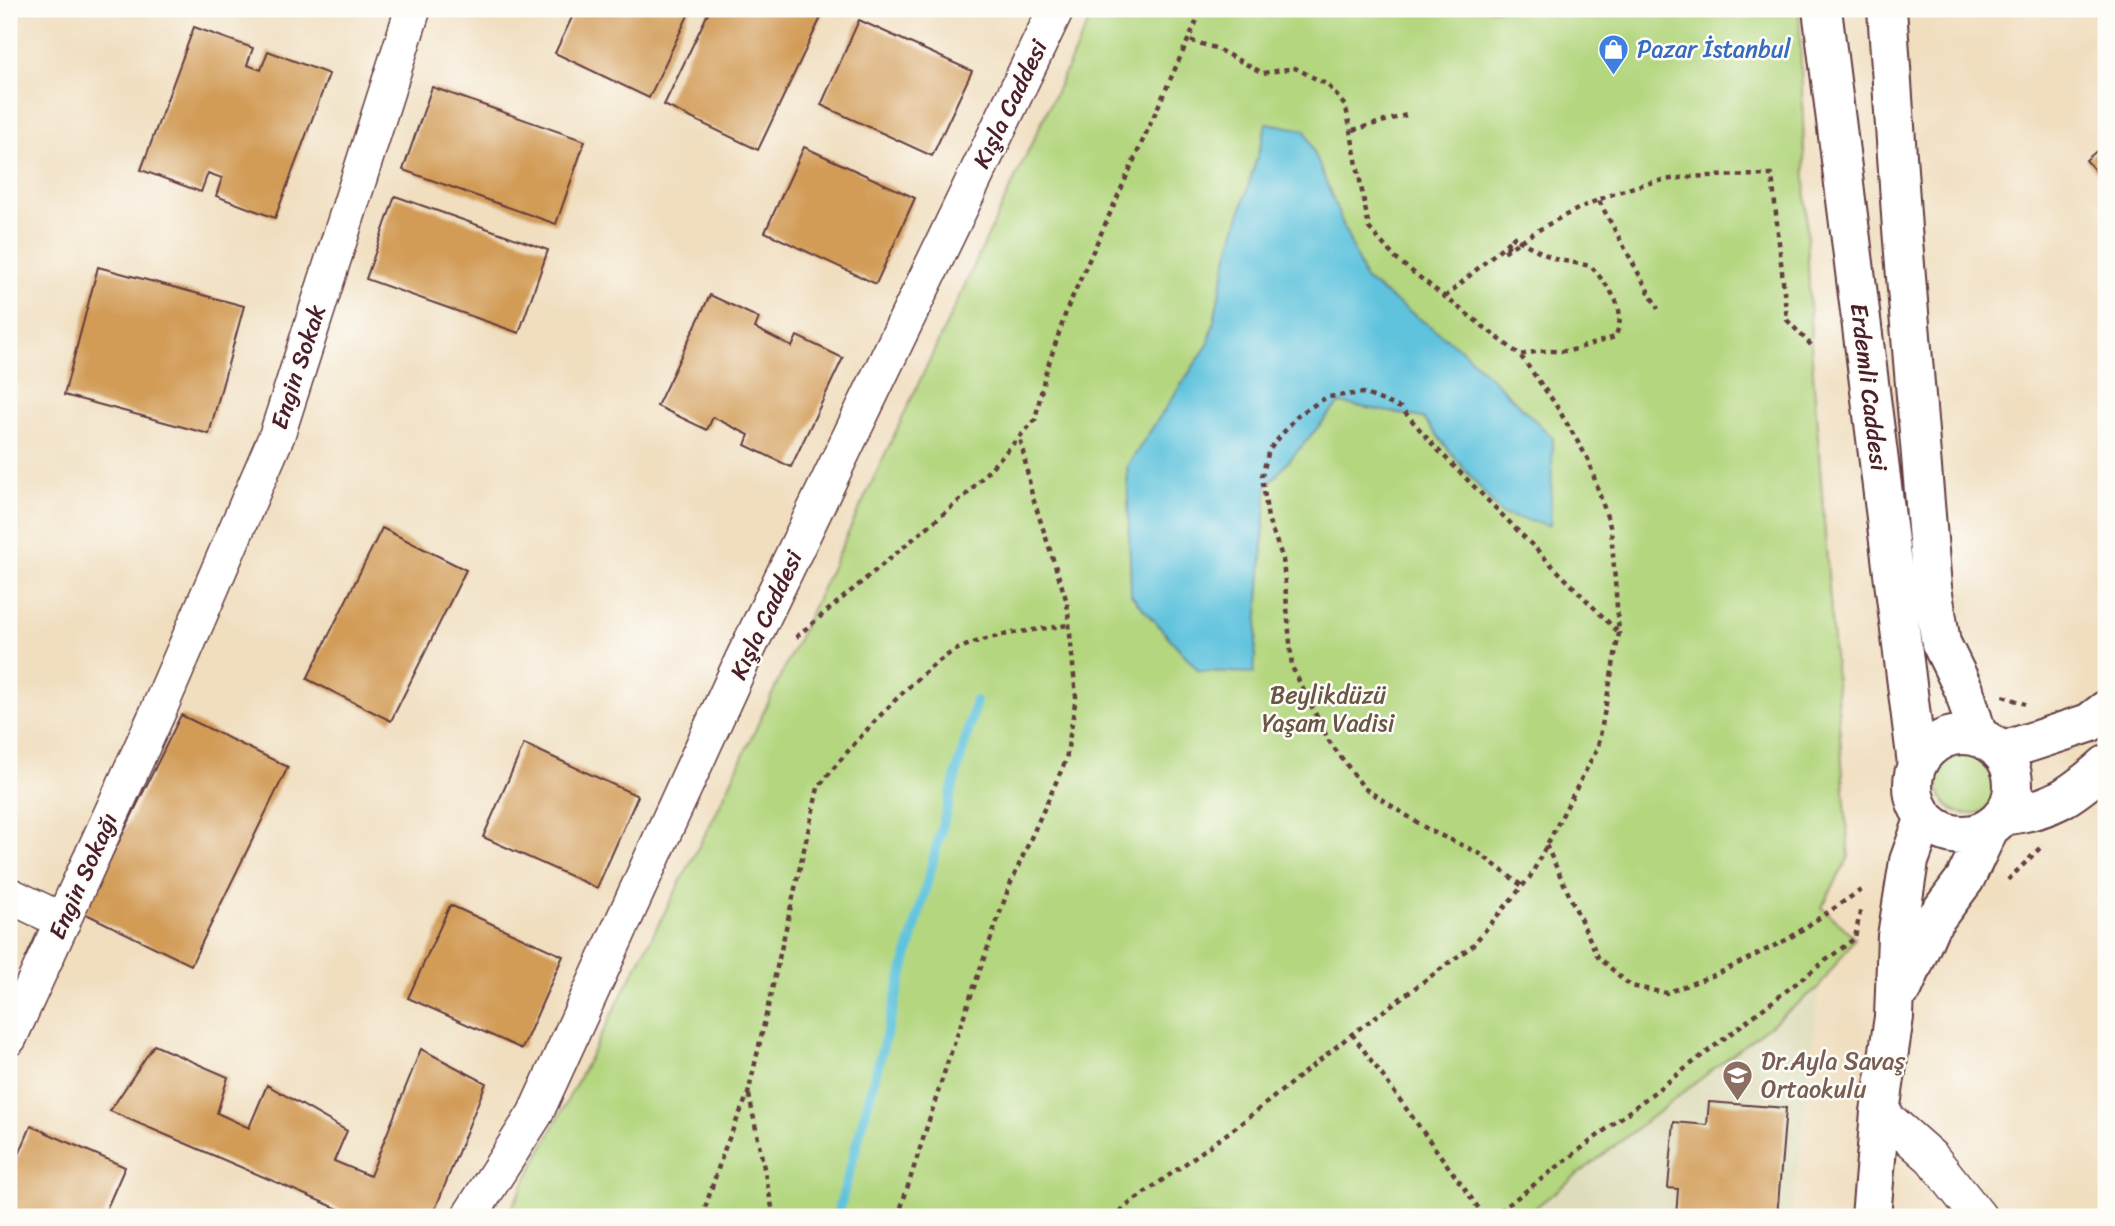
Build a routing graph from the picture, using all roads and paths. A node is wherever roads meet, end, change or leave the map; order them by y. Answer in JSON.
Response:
{"nodes":[{"id":1,"x":413,"y":9,"type":"edge"},
{"id":2,"x":1202,"y":9,"type":"edge"},
{"id":3,"x":1822,"y":9,"type":"edge"},
{"id":4,"x":1887,"y":9,"type":"edge"},
{"id":5,"x":1047,"y":12,"type":"edge"},
{"id":6,"x":1189,"y":40,"type":"junction"},
{"id":7,"x":1410,"y":114,"type":"dead end"},
{"id":8,"x":1353,"y":130,"type":"junction"},
{"id":9,"x":1599,"y":201,"type":"junction"},
{"id":10,"x":1514,"y":237,"type":"junction"},
{"id":11,"x":1445,"y":297,"type":"junction"},
{"id":12,"x":1658,"y":309,"type":"dead end"},
{"id":13,"x":1811,"y":345,"type":"dead end"},
{"id":14,"x":1520,"y":355,"type":"junction"},
{"id":15,"x":1020,"y":437,"type":"junction"},
{"id":16,"x":1068,"y":625,"type":"junction"},
{"id":17,"x":1619,"y":633,"type":"junction"},
{"id":18,"x":790,"y":642,"type":"dead end"},
{"id":19,"x":2106,"y":710,"type":"edge"},
{"id":20,"x":157,"y":714,"type":"joint"},
{"id":21,"x":1989,"y":744,"type":"junction"},
{"id":22,"x":1917,"y":764,"type":"junction"},
{"id":23,"x":2106,"y":765,"type":"edge"},
{"id":24,"x":1925,"y":817,"type":"junction"},
{"id":25,"x":1996,"y":822,"type":"junction"},
{"id":26,"x":2051,"y":838,"type":"dead end"},
{"id":27,"x":1546,"y":845,"type":"junction"},
{"id":28,"x":1521,"y":885,"type":"junction"},
{"id":29,"x":2003,"y":886,"type":"dead end"},
{"id":30,"x":1863,"y":893,"type":"dead end"},
{"id":31,"x":9,"y":895,"type":"edge"},
{"id":32,"x":1861,"y":904,"type":"dead end"},
{"id":33,"x":64,"y":921,"type":"junction"},
{"id":34,"x":1894,"y":1017,"type":"junction"},
{"id":35,"x":1352,"y":1034,"type":"junction"},
{"id":36,"x":9,"y":1038,"type":"edge"},
{"id":37,"x":748,"y":1094,"type":"junction"},
{"id":38,"x":1880,"y":1112,"type":"junction"},
{"id":39,"x":469,"y":1217,"type":"edge"},
{"id":40,"x":702,"y":1217,"type":"edge"},
{"id":41,"x":774,"y":1217,"type":"edge"},
{"id":42,"x":898,"y":1217,"type":"edge"},
{"id":43,"x":1111,"y":1217,"type":"edge"},
{"id":44,"x":1485,"y":1217,"type":"edge"},
{"id":45,"x":1492,"y":1217,"type":"edge"},
{"id":46,"x":1871,"y":1217,"type":"edge"},
{"id":47,"x":1979,"y":1217,"type":"edge"}],
"edges":[{"from":1,"to":20,"type":"street","name":"Engin Sokak"},
{"from":2,"to":6,"type":"path"},
{"from":3,"to":22,"type":"main road","name":"Erdemli Caddesi"},
{"from":4,"to":21,"type":"main road","name":"Erdemli Caddesi"},
{"from":5,"to":39,"type":"street","name":"Kışla Caddesi"},
{"from":6,"to":8,"type":"path"},
{"from":6,"to":15,"type":"path"},
{"from":7,"to":8,"type":"path"},
{"from":8,"to":11,"type":"path"},
{"from":9,"to":10,"type":"path"},
{"from":9,"to":12,"type":"path"},
{"from":9,"to":13,"type":"path"},
{"from":10,"to":11,"type":"path"},
{"from":10,"to":14,"type":"path"},
{"from":11,"to":14,"type":"path"},
{"from":14,"to":17,"type":"path"},
{"from":15,"to":16,"type":"path"},
{"from":15,"to":18,"type":"path"},
{"from":16,"to":37,"type":"path"},
{"from":16,"to":42,"type":"path"},
{"from":17,"to":27,"type":"path"},
{"from":17,"to":28,"type":"path"},
{"from":19,"to":21,"type":"main road"},
{"from":20,"to":33,"type":"street","name":"Engin Sokağı"},
{"from":21,"to":22,"type":"main road"},
{"from":21,"to":25,"type":"main road"},
{"from":22,"to":24,"type":"main road"},
{"from":23,"to":25,"type":"main road"},
{"from":24,"to":25,"type":"main road"},
{"from":24,"to":34,"type":"main road"},
{"from":25,"to":34,"type":"main road"},
{"from":26,"to":29,"type":"path"},
{"from":27,"to":28,"type":"path"},
{"from":27,"to":30,"type":"path"},
{"from":28,"to":35,"type":"path"},
{"from":31,"to":33,"type":"street"},
{"from":32,"to":45,"type":"path"},
{"from":33,"to":36,"type":"street","name":"Engin Sokağı"},
{"from":34,"to":38,"type":"main road"},
{"from":35,"to":43,"type":"path"},
{"from":35,"to":44,"type":"path"},
{"from":37,"to":40,"type":"path"},
{"from":37,"to":41,"type":"path"},
{"from":38,"to":46,"type":"main road"},
{"from":38,"to":47,"type":"street"}]}
